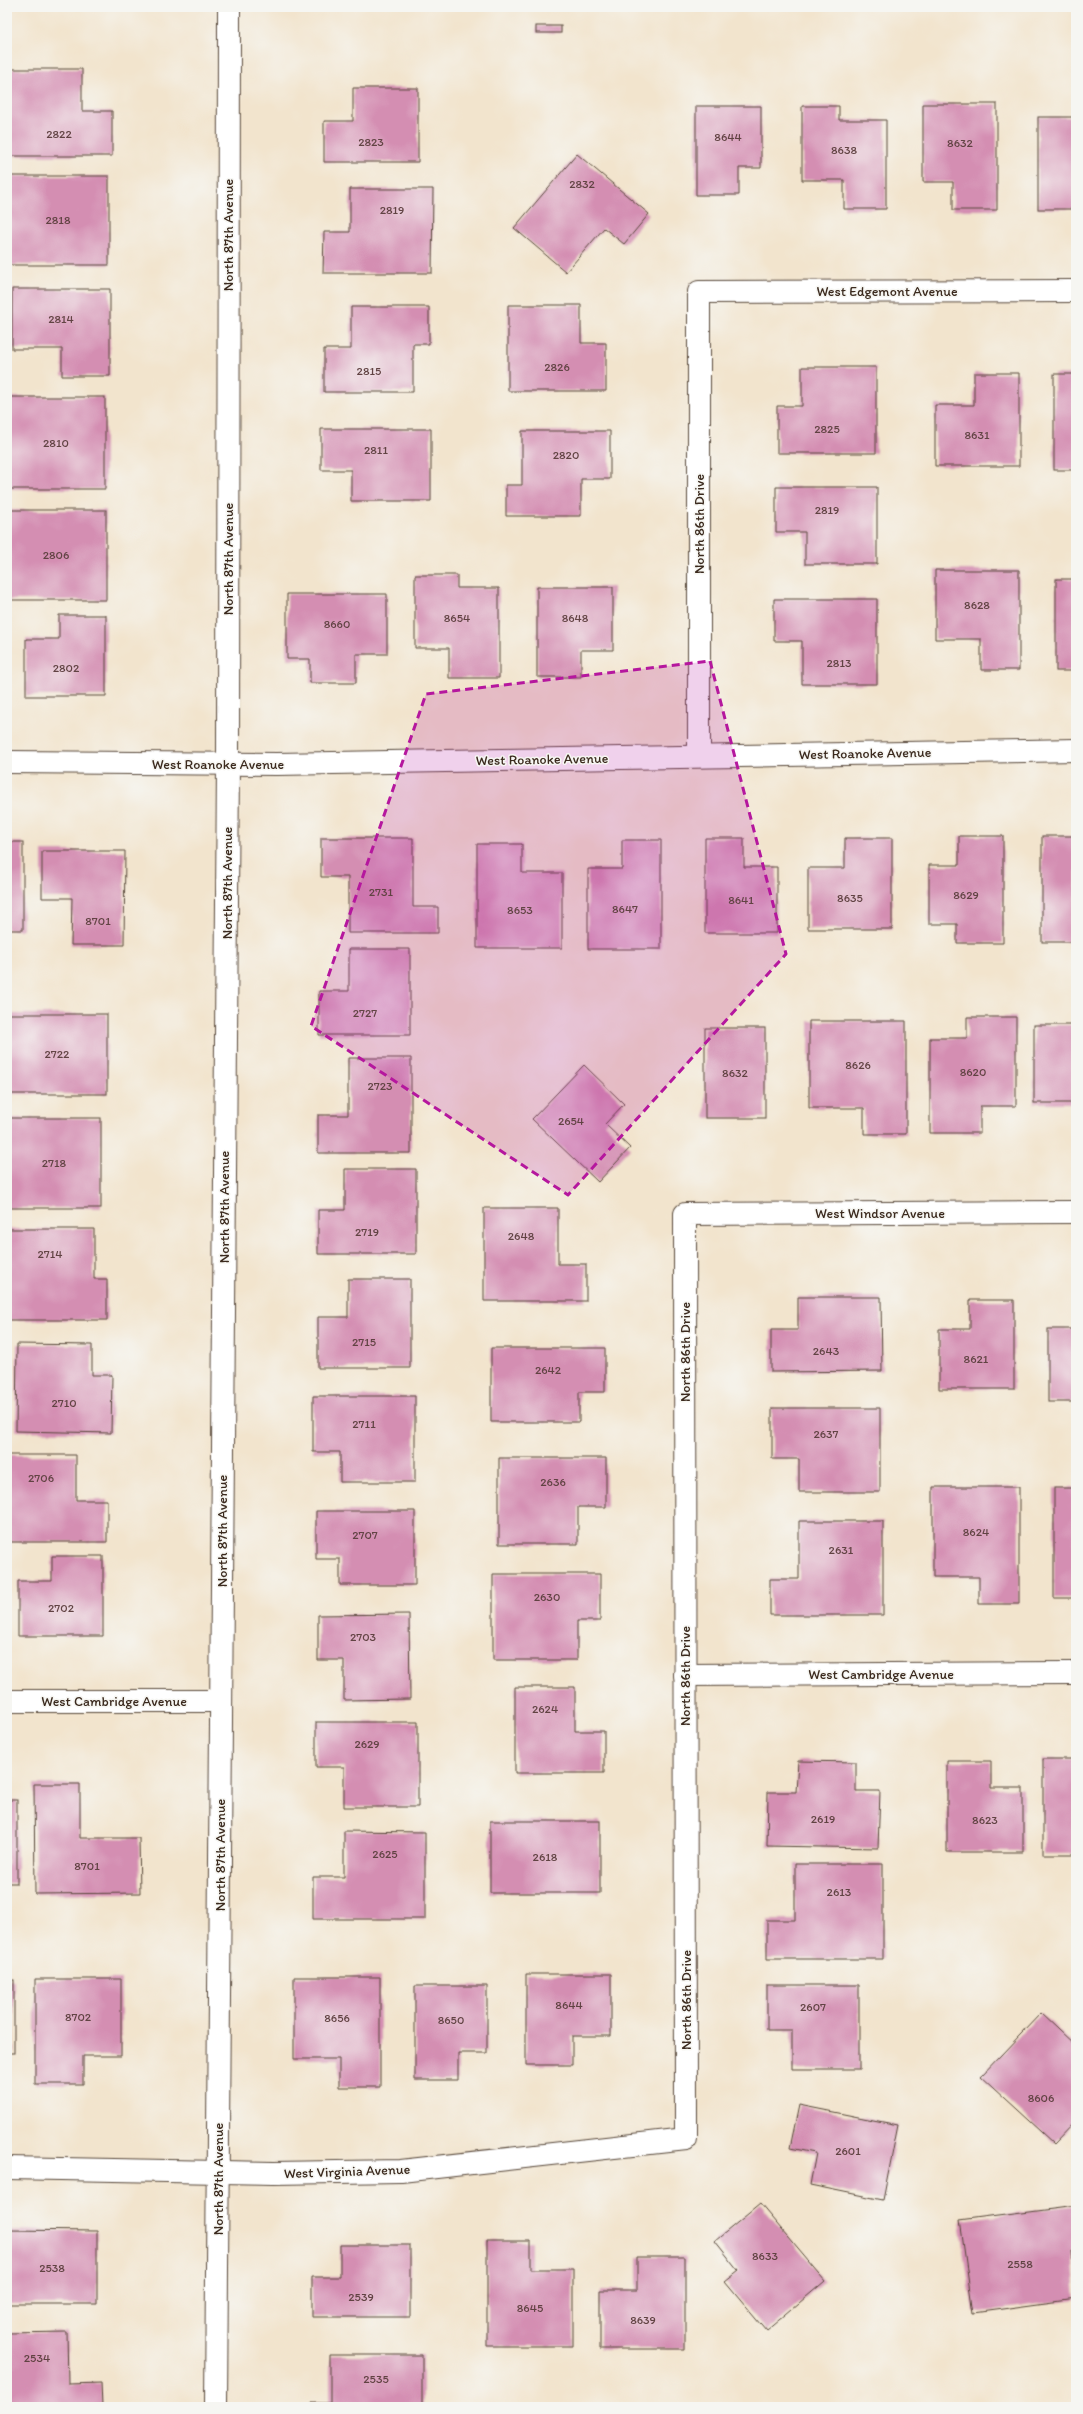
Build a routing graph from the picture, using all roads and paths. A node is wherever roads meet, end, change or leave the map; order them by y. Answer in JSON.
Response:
{"nodes":[{"id":1,"x":229,"y":7,"type":"edge"},
{"id":2,"x":1076,"y":291,"type":"edge"},
{"id":3,"x":699,"y":292,"type":"joint"},
{"id":4,"x":1076,"y":750,"type":"edge"},
{"id":5,"x":699,"y":756,"type":"junction"},
{"id":6,"x":7,"y":762,"type":"edge"},
{"id":7,"x":228,"y":764,"type":"junction"},
{"id":8,"x":1076,"y":1212,"type":"edge"},
{"id":9,"x":685,"y":1214,"type":"joint"},
{"id":10,"x":1076,"y":1673,"type":"edge"},
{"id":11,"x":685,"y":1675,"type":"junction"},
{"id":12,"x":7,"y":1701,"type":"edge"},
{"id":13,"x":221,"y":1701,"type":"junction"},
{"id":14,"x":686,"y":2139,"type":"joint"},
{"id":15,"x":7,"y":2168,"type":"edge"},
{"id":16,"x":218,"y":2173,"type":"junction"},
{"id":17,"x":216,"y":2407,"type":"edge"}],
"edges":[{"from":1,"to":7,"type":"street","name":"North 87th Avenue"},
{"from":2,"to":3,"type":"street","name":"West Edgemont Avenue"},
{"from":3,"to":5,"type":"street","name":"North 86th Drive"},
{"from":4,"to":5,"type":"street","name":"West Roanoke Avenue"},
{"from":5,"to":7,"type":"street","name":"West Roanoke Avenue"},
{"from":6,"to":7,"type":"street","name":"West Roanoke Avenue"},
{"from":7,"to":13,"type":"street","name":"North 87th Avenue"},
{"from":8,"to":9,"type":"street","name":"West Windsor Avenue"},
{"from":9,"to":11,"type":"street","name":"North 86th Drive"},
{"from":10,"to":11,"type":"street","name":"West Cambridge Avenue"},
{"from":11,"to":14,"type":"street","name":"North 86th Drive"},
{"from":12,"to":13,"type":"street","name":"West Cambridge Avenue"},
{"from":13,"to":16,"type":"street","name":"North 87th Avenue"},
{"from":14,"to":16,"type":"street","name":"West Virginia Avenue"},
{"from":15,"to":16,"type":"street","name":"West Virginia Avenue"},
{"from":16,"to":17,"type":"street","name":"North 87th Avenue"}]}
